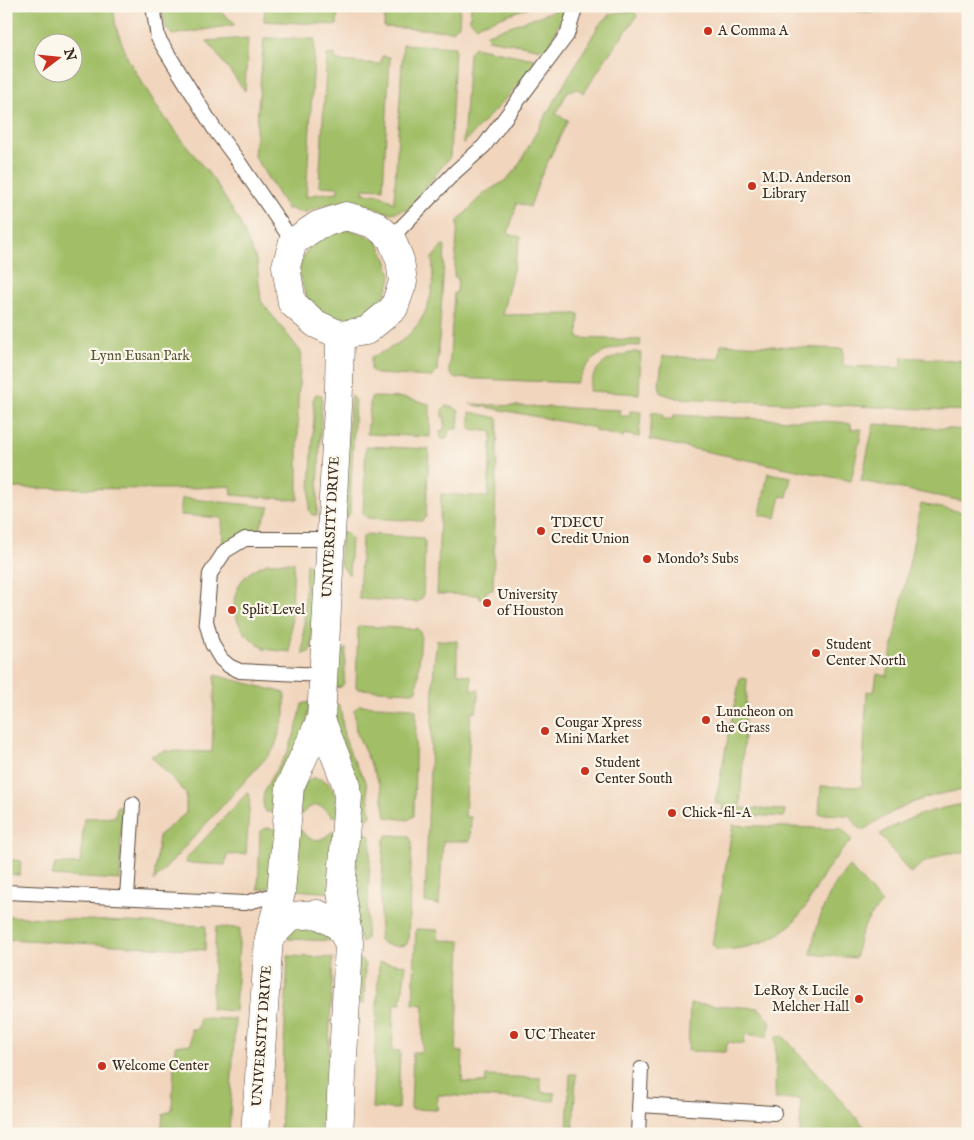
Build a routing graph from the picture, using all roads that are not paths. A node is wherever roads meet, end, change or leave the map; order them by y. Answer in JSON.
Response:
{"nodes":[{"id":1,"x":153,"y":6,"type":"edge"},
{"id":2,"x":576,"y":6,"type":"edge"},
{"id":3,"x":391,"y":238,"type":"junction"},
{"id":4,"x":293,"y":242,"type":"junction"},
{"id":5,"x":340,"y":335,"type":"junction"},
{"id":6,"x":331,"y":539,"type":"junction"},
{"id":7,"x":323,"y":675,"type":"junction"},
{"id":8,"x":321,"y":718,"type":"junction"},
{"id":9,"x":290,"y":786,"type":"junction"},
{"id":10,"x":347,"y":786,"type":"junction"},
{"id":11,"x":133,"y":804,"type":"dead end"},
{"id":12,"x":6,"y":892,"type":"edge"},
{"id":13,"x":281,"y":893,"type":"junction"},
{"id":14,"x":128,"y":897,"type":"junction"},
{"id":15,"x":269,"y":938,"type":"junction"},
{"id":16,"x":349,"y":944,"type":"junction"},
{"id":17,"x":641,"y":1069,"type":"dead end"},
{"id":18,"x":639,"y":1106,"type":"junction"},
{"id":19,"x":774,"y":1113,"type":"dead end"},
{"id":20,"x":255,"y":1134,"type":"edge"},
{"id":21,"x":339,"y":1134,"type":"edge"},
{"id":22,"x":638,"y":1134,"type":"edge"}],
"edges":[{"from":1,"to":4,"type":"lane"},
{"from":2,"to":3,"type":"lane"},
{"from":3,"to":4,"type":"street"},
{"from":3,"to":5,"type":"street"},
{"from":4,"to":5,"type":"street"},
{"from":5,"to":6,"type":"street","name":"UNIVERSITY DRIVE"},
{"from":6,"to":7,"type":"street","name":"UNIVERSITY DRIVE"},
{"from":6,"to":7,"type":"lane"},
{"from":7,"to":8,"type":"street","name":"UNIVERSITY DRIVE"},
{"from":8,"to":9,"type":"street","name":"UNIVERSITY DRIVE"},
{"from":8,"to":10,"type":"street","name":"UNIVERSITY DRIVE"},
{"from":9,"to":10,"type":"street"},
{"from":9,"to":13,"type":"street","name":"UNIVERSITY DRIVE"},
{"from":10,"to":16,"type":"street","name":"UNIVERSITY DRIVE"},
{"from":11,"to":14,"type":"lane"},
{"from":12,"to":14,"type":"lane"},
{"from":13,"to":14,"type":"lane"},
{"from":13,"to":15,"type":"street","name":"UNIVERSITY DRIVE"},
{"from":15,"to":16,"type":"street"},
{"from":15,"to":20,"type":"street","name":"UNIVERSITY DRIVE"},
{"from":16,"to":21,"type":"street","name":"UNIVERSITY DRIVE"},
{"from":17,"to":18,"type":"lane"},
{"from":18,"to":19,"type":"lane"},
{"from":18,"to":22,"type":"lane"}]}
